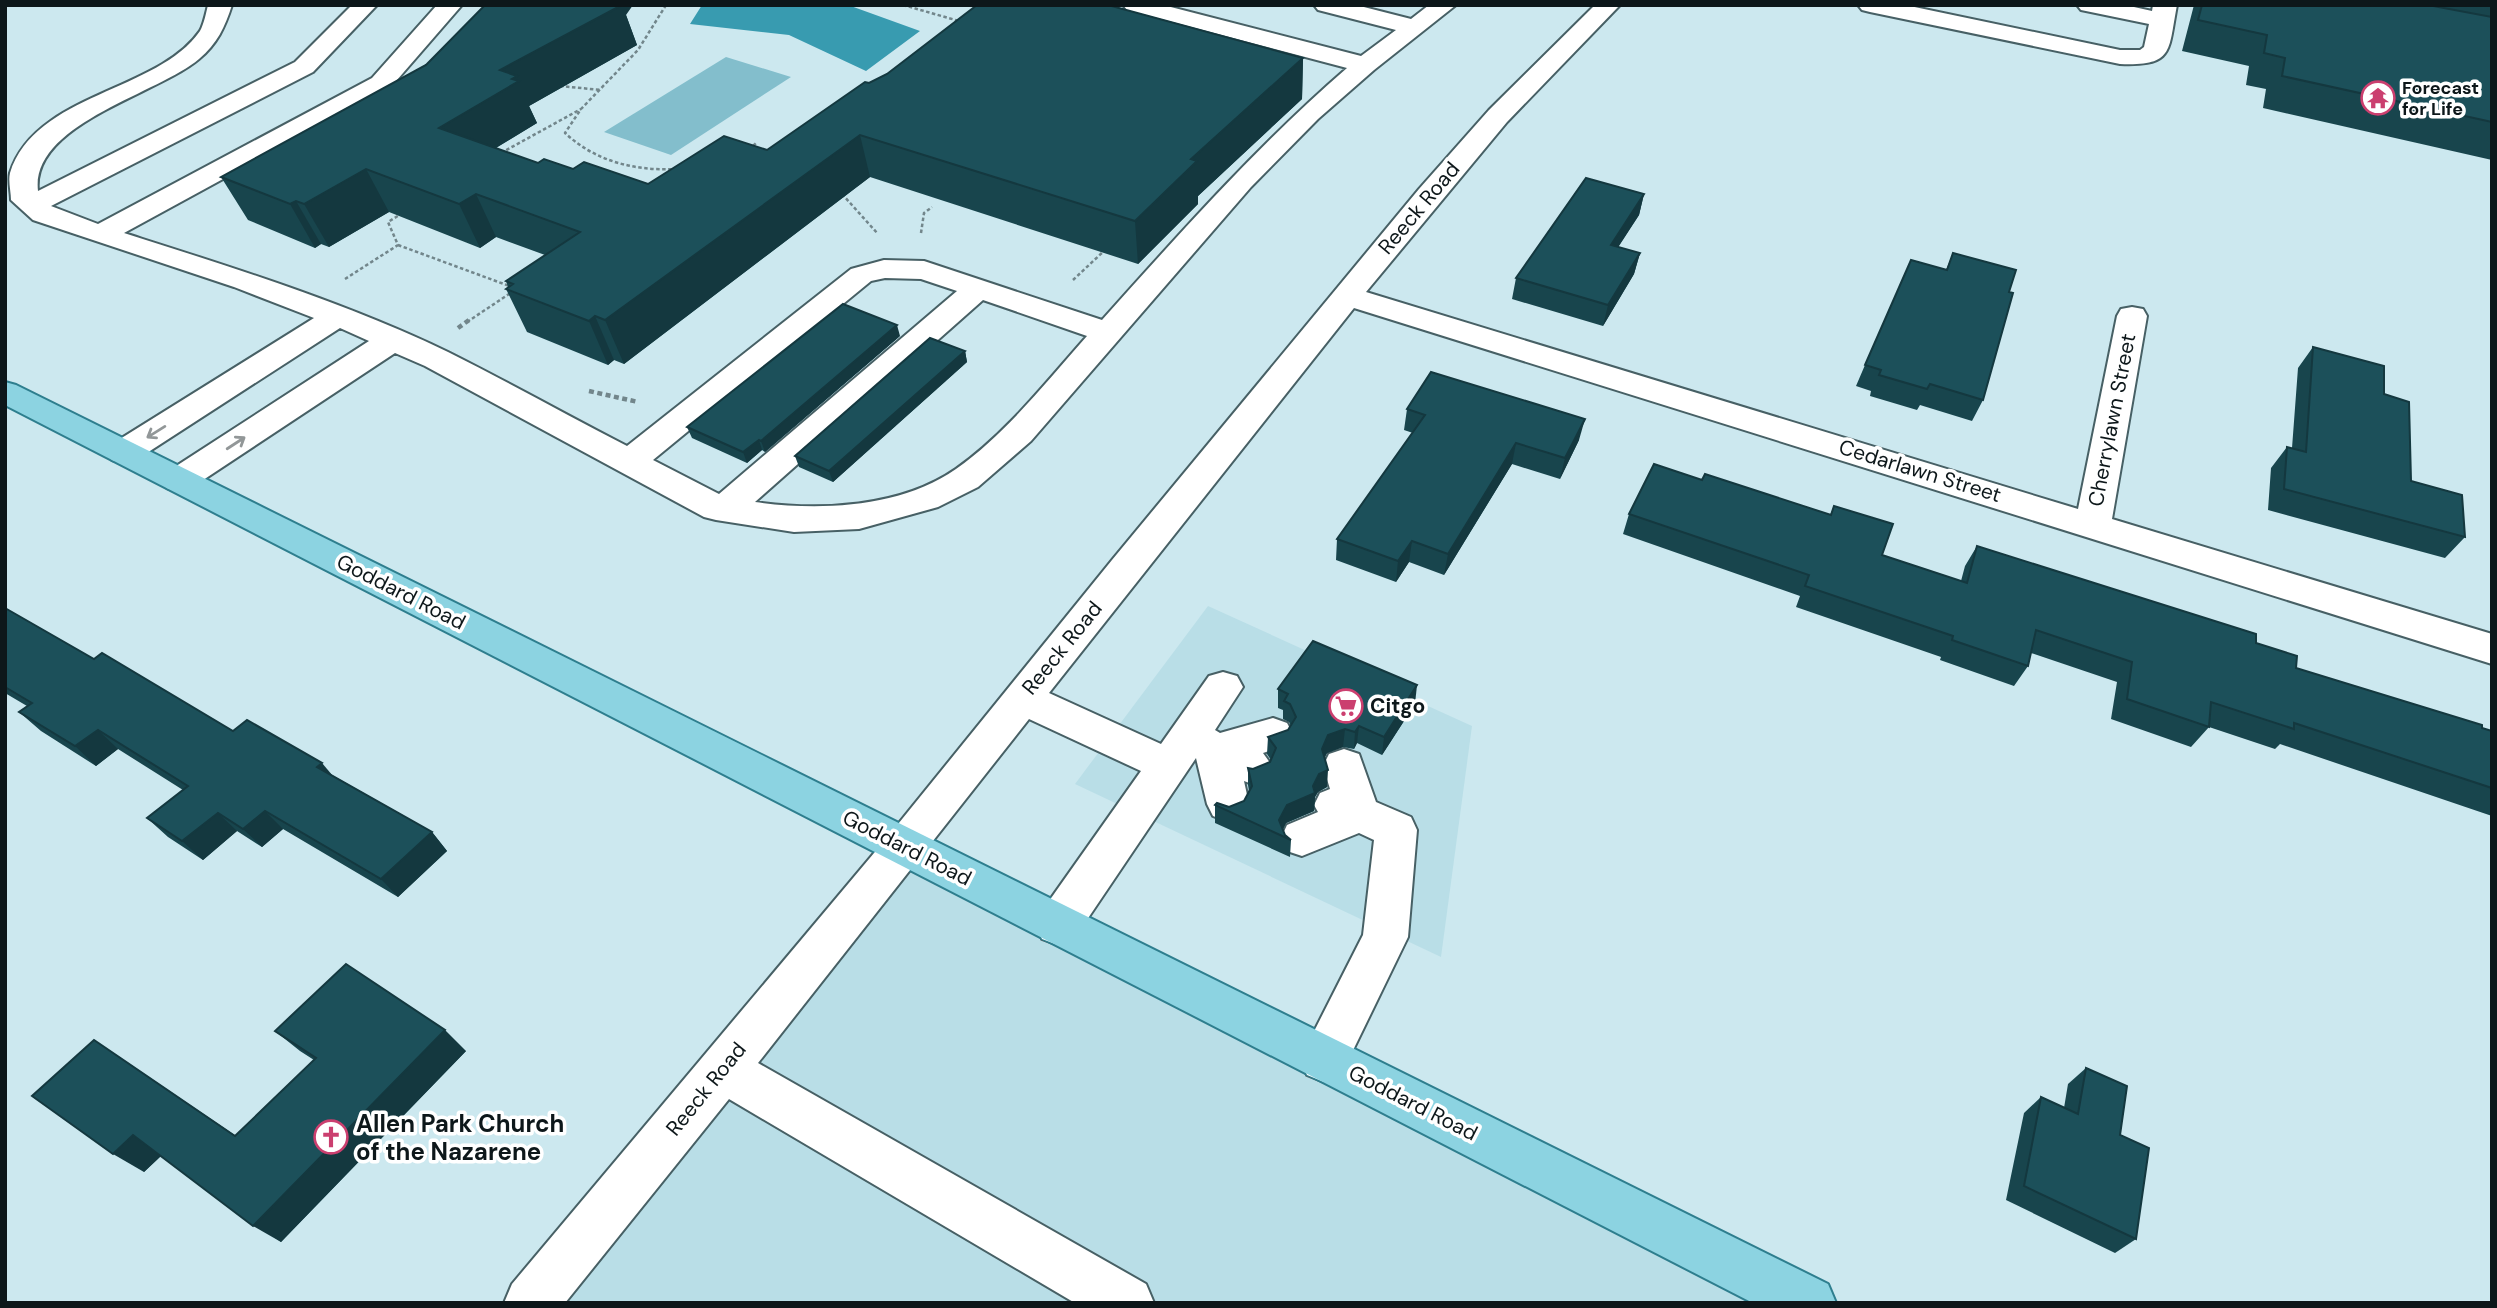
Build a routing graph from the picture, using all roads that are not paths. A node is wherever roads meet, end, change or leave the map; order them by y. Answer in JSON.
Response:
{"nodes":[{"id":1,"x":220,"y":5,"type":"edge"},
{"id":2,"x":365,"y":5,"type":"edge"},
{"id":3,"x":450,"y":5,"type":"edge"},
{"id":4,"x":1135,"y":5,"type":"edge"},
{"id":5,"x":1326,"y":5,"type":"edge"},
{"id":6,"x":1444,"y":5,"type":"edge"},
{"id":7,"x":1608,"y":5,"type":"edge"},
{"id":8,"x":1871,"y":5,"type":"edge"},
{"id":9,"x":2089,"y":5,"type":"edge"},
{"id":10,"x":2164,"y":13,"type":"edge"},
{"id":11,"x":1415,"y":27,"type":"junction"},
{"id":12,"x":1365,"y":65,"type":"junction"},
{"id":13,"x":32,"y":205,"type":"junction"},
{"id":14,"x":100,"y":235,"type":"junction"},
{"id":15,"x":978,"y":289,"type":"junction"},
{"id":16,"x":1347,"y":296,"type":"junction"},
{"id":17,"x":338,"y":316,"type":"junction"},
{"id":18,"x":2132,"y":316,"type":"dead end"},
{"id":19,"x":1107,"y":332,"type":"junction"},
{"id":20,"x":393,"y":340,"type":"junction"},
{"id":21,"x":282,"y":352,"type":"junction"},
{"id":22,"x":337,"y":376,"type":"junction"},
{"id":23,"x":5,"y":393,"type":"edge"},
{"id":24,"x":124,"y":453,"type":"junction"},
{"id":25,"x":629,"y":462,"type":"junction"},
{"id":26,"x":179,"y":480,"type":"junction"},
{"id":27,"x":724,"y":509,"type":"junction"},
{"id":28,"x":2092,"y":525,"type":"junction"},
{"id":29,"x":2492,"y":649,"type":"edge"},
{"id":30,"x":1223,"y":687,"type":"dead end"},
{"id":31,"x":1022,"y":698,"type":"junction"},
{"id":32,"x":1220,"y":750,"type":"junction"},
{"id":33,"x":1228,"y":804,"type":"edge"},
{"id":34,"x":1301,"y":838,"type":"dead end"},
{"id":35,"x":905,"y":847,"type":"junction"},
{"id":36,"x":1058,"y":925,"type":"junction"},
{"id":37,"x":1324,"y":1059,"type":"junction"},
{"id":38,"x":723,"y":1069,"type":"junction"},
{"id":39,"x":531,"y":1303,"type":"edge"},
{"id":40,"x":1127,"y":1303,"type":"edge"},
{"id":41,"x":1809,"y":1303,"type":"edge"}],
"edges":[{"from":1,"to":13,"type":"street"},
{"from":2,"to":13,"type":"street"},
{"from":3,"to":14,"type":"street"},
{"from":4,"to":12,"type":"street"},
{"from":5,"to":11,"type":"street"},
{"from":6,"to":11,"type":"street"},
{"from":7,"to":16,"type":"street","name":"Reeck Road"},
{"from":8,"to":10,"type":"street"},
{"from":9,"to":10,"type":"street"},
{"from":11,"to":12,"type":"street"},
{"from":12,"to":19,"type":"street"},
{"from":13,"to":14,"type":"street"},
{"from":14,"to":17,"type":"street"},
{"from":15,"to":19,"type":"street"},
{"from":15,"to":25,"type":"street"},
{"from":15,"to":27,"type":"street"},
{"from":16,"to":28,"type":"street","name":"Cedarlawn Street"},
{"from":16,"to":31,"type":"street","name":"Reeck Road"},
{"from":17,"to":20,"type":"street"},
{"from":17,"to":21,"type":"street"},
{"from":18,"to":28,"type":"street","name":"Cherrylawn Street"},
{"from":19,"to":27,"type":"street"},
{"from":20,"to":22,"type":"street"},
{"from":20,"to":25,"type":"street"},
{"from":21,"to":22,"type":"street"},
{"from":21,"to":24,"type":"street","one_way":true},
{"from":26,"to":22,"type":"street","one_way":true},
{"from":23,"to":24,"type":"main road","name":"Goddard Road"},
{"from":24,"to":26,"type":"main road","name":"Goddard Road"},
{"from":25,"to":27,"type":"street"},
{"from":26,"to":35,"type":"main road","name":"Goddard Road"},
{"from":28,"to":29,"type":"street","name":"Cedarlawn Street"},
{"from":30,"to":32,"type":"street"},
{"from":31,"to":32,"type":"street"},
{"from":31,"to":35,"type":"street","name":"Reeck Road"},
{"from":32,"to":33,"type":"street"},
{"from":32,"to":36,"type":"street"},
{"from":34,"to":37,"type":"street"},
{"from":35,"to":36,"type":"main road","name":"Goddard Road"},
{"from":35,"to":38,"type":"street","name":"Reeck Road"},
{"from":36,"to":37,"type":"main road","name":"Goddard Road"},
{"from":37,"to":41,"type":"main road","name":"Goddard Road"},
{"from":38,"to":39,"type":"street","name":"Reeck Road"},
{"from":38,"to":40,"type":"street"}]}
